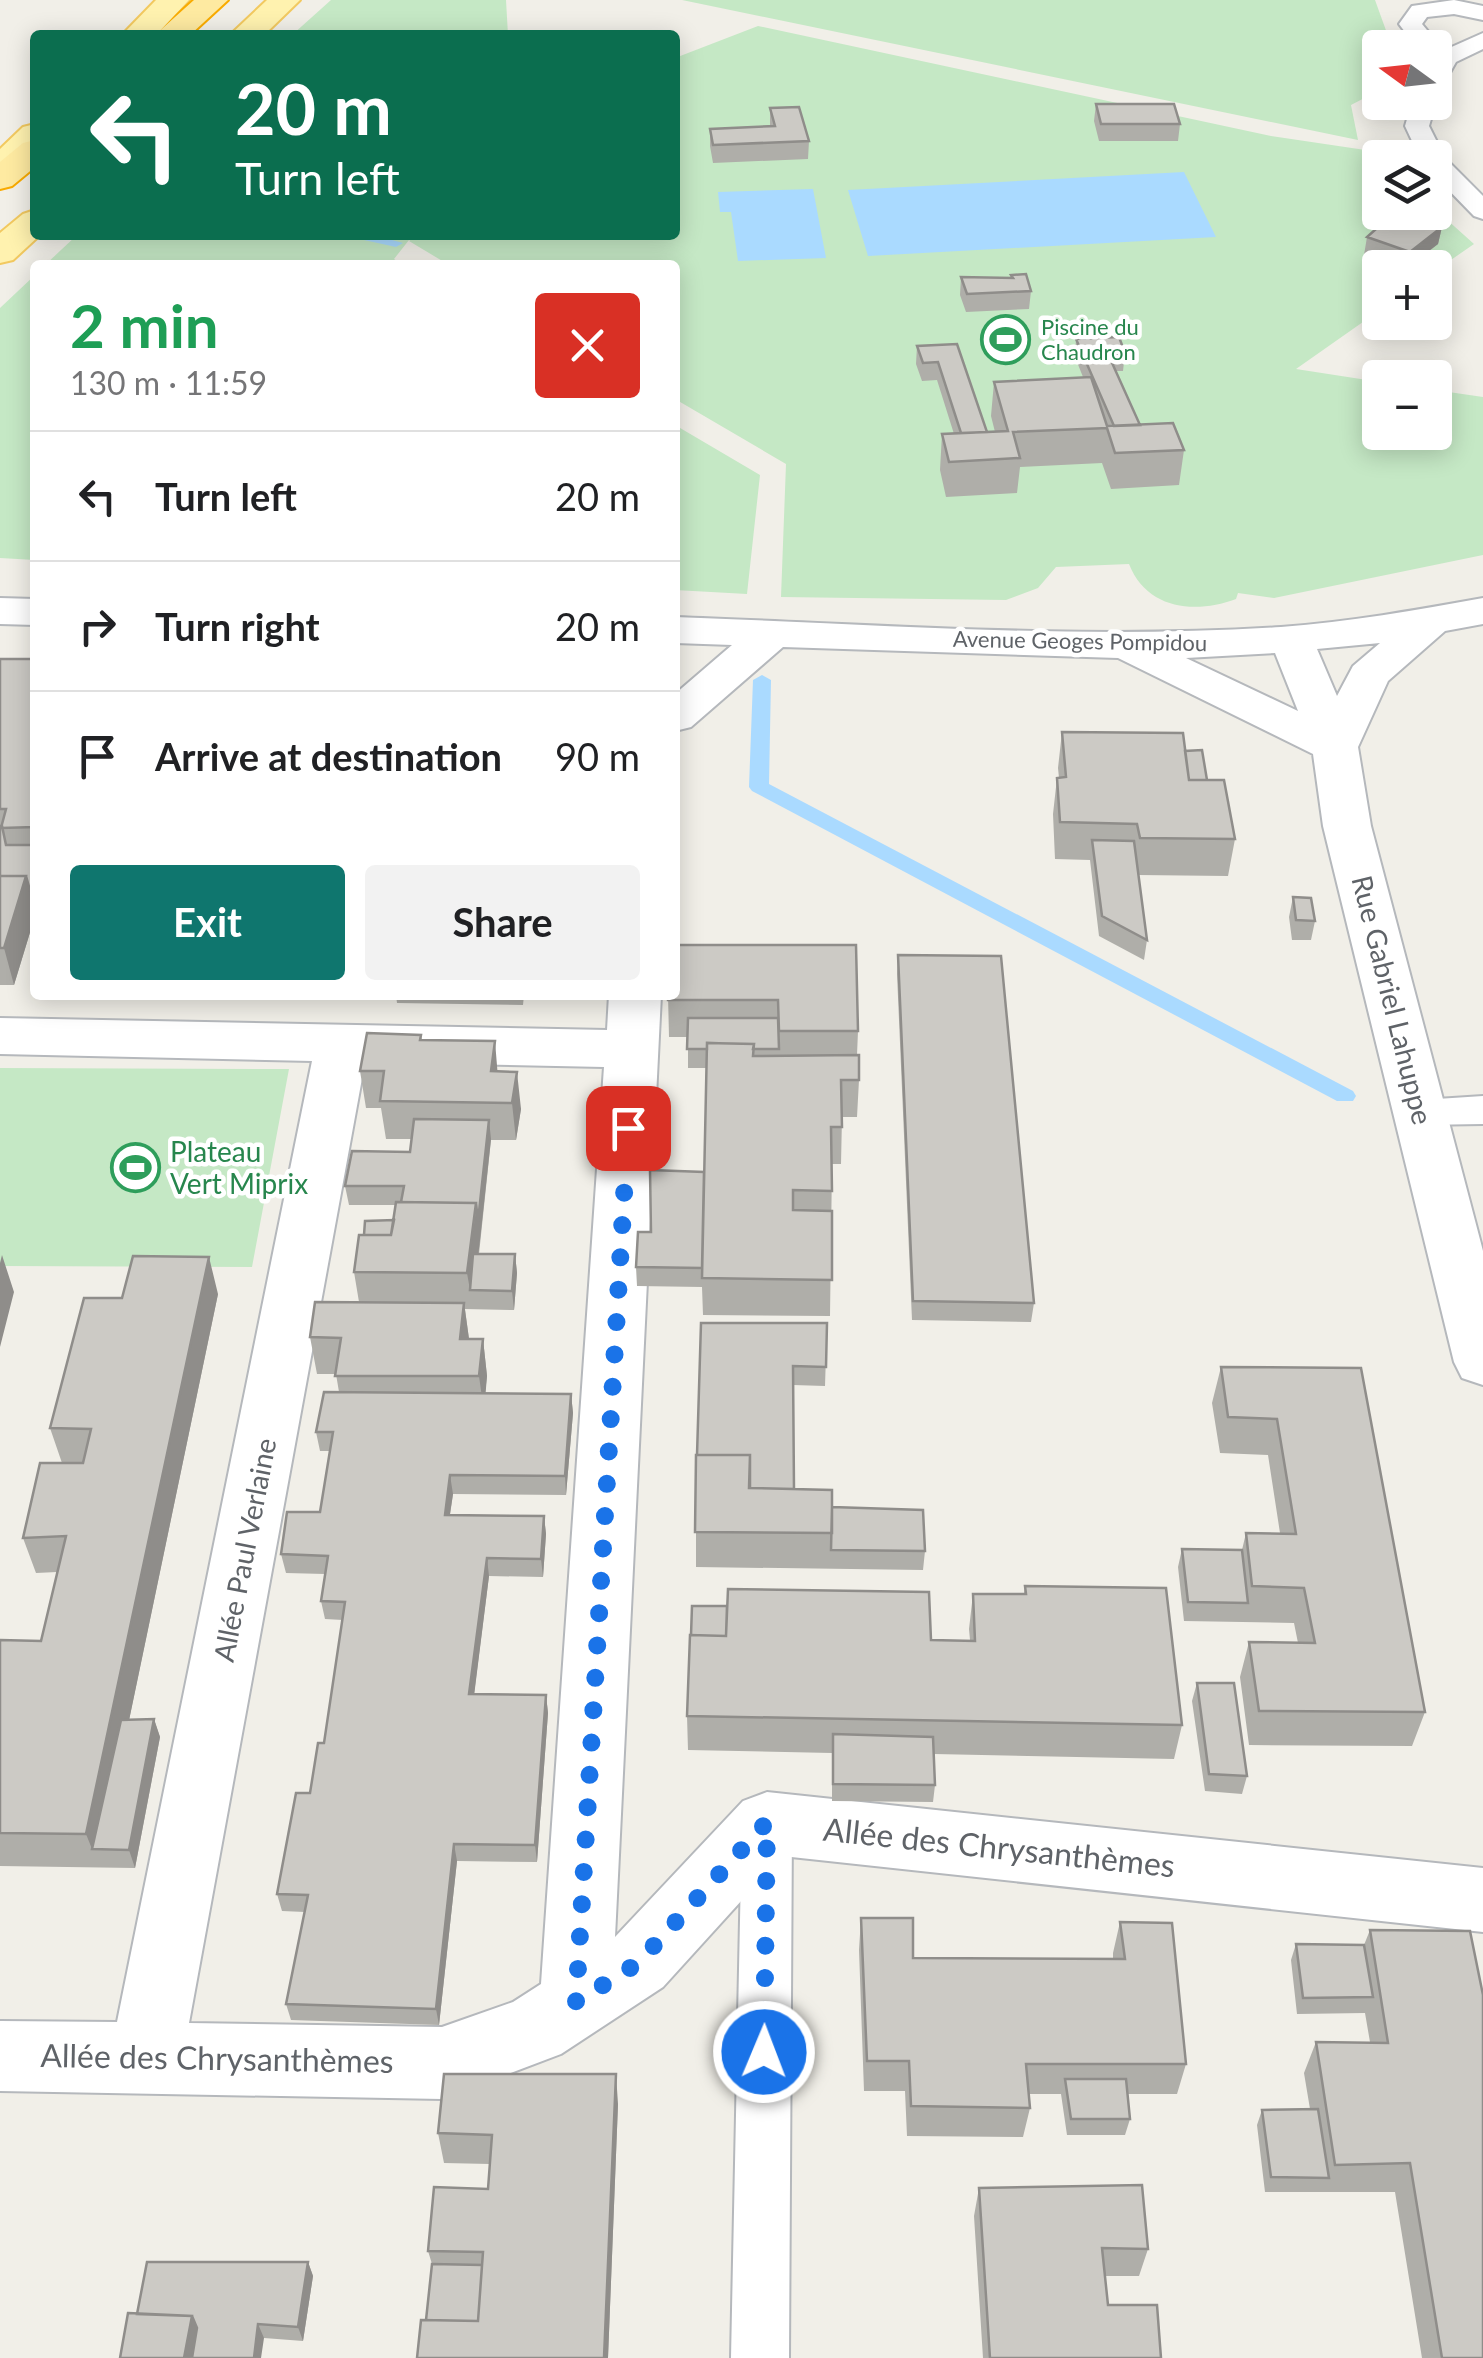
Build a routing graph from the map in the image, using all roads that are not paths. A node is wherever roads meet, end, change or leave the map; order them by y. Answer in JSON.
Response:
{"nodes":[{"id":1,"x":174,"y":0,"type":"edge"},
{"id":2,"x":213,"y":0,"type":"edge"},
{"id":3,"x":285,"y":0,"type":"edge"},
{"id":4,"x":1483,"y":12,"type":"edge"},
{"id":5,"x":143,"y":30,"type":"edge"},
{"id":6,"x":177,"y":30,"type":"edge"},
{"id":7,"x":252,"y":30,"type":"edge"},
{"id":8,"x":1415,"y":30,"type":"edge"},
{"id":9,"x":1483,"y":40,"type":"edge"},
{"id":10,"x":1452,"y":53,"type":"edge"},
{"id":11,"x":30,"y":139,"type":"edge"},
{"id":12,"x":30,"y":154,"type":"edge"},
{"id":13,"x":0,"y":168,"type":"edge"},
{"id":14,"x":0,"y":179,"type":"edge"},
{"id":15,"x":1452,"y":179,"type":"edge"},
{"id":16,"x":1483,"y":211,"type":"edge"},
{"id":17,"x":30,"y":225,"type":"edge"},
{"id":18,"x":0,"y":252,"type":"edge"},
{"id":19,"x":0,"y":610,"type":"edge"},
{"id":20,"x":1483,"y":611,"type":"edge"},
{"id":21,"x":30,"y":612,"type":"edge"},
{"id":22,"x":1429,"y":623,"type":"junction"},
{"id":23,"x":680,"y":630,"type":"edge"},
{"id":24,"x":774,"y":632,"type":"junction"},
{"id":25,"x":1292,"y":641,"type":"junction"},
{"id":26,"x":1123,"y":645,"type":"junction"},
{"id":27,"x":680,"y":713,"type":"edge"},
{"id":28,"x":1335,"y":747,"type":"junction"},
{"id":29,"x":634,"y":1022,"type":"edge"},
{"id":30,"x":0,"y":1036,"type":"edge"},
{"id":31,"x":342,"y":1043,"type":"junction"},
{"id":32,"x":1483,"y":1110,"type":"edge"},
{"id":33,"x":1420,"y":1111,"type":"junction"},
{"id":34,"x":1483,"y":1362,"type":"edge"},
{"id":35,"x":767,"y":1822,"type":"junction"},
{"id":36,"x":1483,"y":1900,"type":"edge"},
{"id":37,"x":576,"y":2002,"type":"junction"},
{"id":38,"x":0,"y":2056,"type":"edge"},
{"id":39,"x":148,"y":2056,"type":"junction"},
{"id":40,"x":760,"y":2358,"type":"edge"}],
"edges":[{"from":1,"to":5,"type":"main road"},
{"from":2,"to":6,"type":"highway"},
{"from":3,"to":7,"type":"main road"},
{"from":4,"to":8,"type":"lane"},
{"from":9,"to":10,"type":"lane"},
{"from":11,"to":13,"type":"main road"},
{"from":12,"to":14,"type":"highway"},
{"from":15,"to":16,"type":"lane"},
{"from":17,"to":18,"type":"main road"},
{"from":19,"to":21,"type":"street"},
{"from":20,"to":22,"type":"street","name":"Avenue Geoges Pompidou"},
{"from":22,"to":25,"type":"street","name":"Avenue Geoges Pompidou"},
{"from":22,"to":28,"type":"street"},
{"from":23,"to":24,"type":"street","name":"Avenue Geoges Pompidou"},
{"from":24,"to":26,"type":"street","name":"Avenue Geoges Pompidou"},
{"from":24,"to":27,"type":"street"},
{"from":25,"to":26,"type":"street","name":"Avenue Geoges Pompidou"},
{"from":25,"to":28,"type":"street","name":"Rue Gabriel Lahuppe"},
{"from":26,"to":28,"type":"street"},
{"from":28,"to":33,"type":"street","name":"Rue Gabriel Lahuppe"},
{"from":29,"to":31,"type":"street"},
{"from":29,"to":37,"type":"street"},
{"from":30,"to":31,"type":"street"},
{"from":31,"to":39,"type":"street","name":"Allée Paul Verlaine"},
{"from":32,"to":33,"type":"lane"},
{"from":33,"to":34,"type":"street","name":"Rue Gabriel Lahuppe"},
{"from":35,"to":36,"type":"street","name":"Allée des Chrysanthèmes"},
{"from":35,"to":37,"type":"street","name":"Allée des Chrysanthèmes"},
{"from":35,"to":40,"type":"lane"},
{"from":37,"to":39,"type":"street","name":"Allée des Chrysanthèmes"},
{"from":38,"to":39,"type":"street","name":"Allée des Chrysanthèmes"}]}
